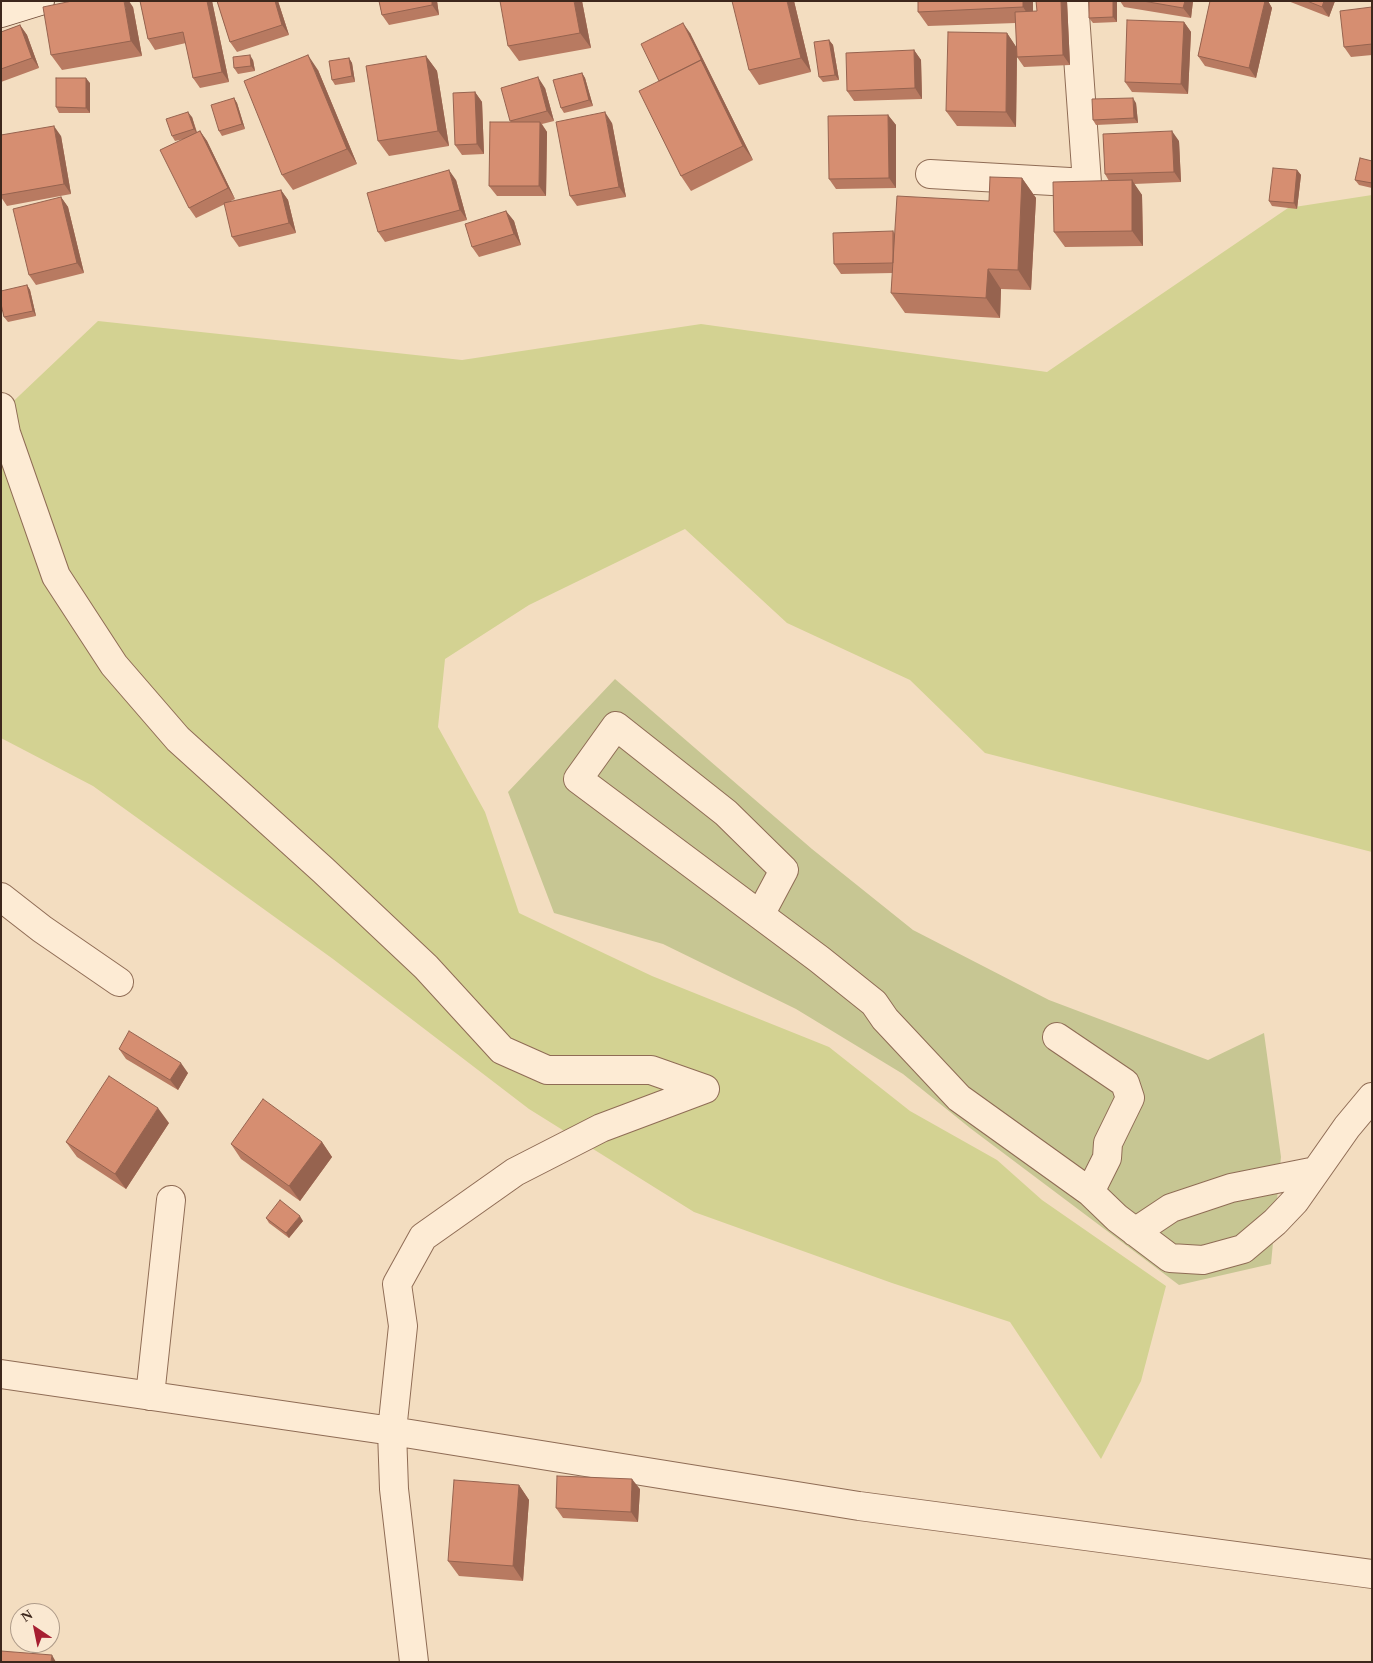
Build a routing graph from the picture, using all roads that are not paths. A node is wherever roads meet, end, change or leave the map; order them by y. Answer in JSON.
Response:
{"nodes":[{"id":1,"x":1074,"y":1,"type":"edge"},
{"id":2,"x":38,"y":2,"type":"edge"},
{"id":3,"x":1,"y":13,"type":"edge"},
{"id":4,"x":930,"y":174,"type":"dead end"},
{"id":5,"x":1,"y":407,"type":"edge"},
{"id":6,"x":1,"y":897,"type":"edge"},
{"id":7,"x":760,"y":915,"type":"junction"},
{"id":8,"x":119,"y":982,"type":"dead end"},
{"id":9,"x":1057,"y":1037,"type":"dead end"},
{"id":10,"x":1372,"y":1097,"type":"edge"},
{"id":11,"x":1316,"y":1171,"type":"junction"},
{"id":12,"x":1090,"y":1192,"type":"junction"},
{"id":13,"x":171,"y":1200,"type":"dead end"},
{"id":14,"x":1135,"y":1232,"type":"junction"},
{"id":15,"x":1,"y":1374,"type":"edge"},
{"id":16,"x":150,"y":1396,"type":"junction"},
{"id":17,"x":392,"y":1431,"type":"junction"},
{"id":18,"x":1372,"y":1574,"type":"edge"},
{"id":19,"x":414,"y":1662,"type":"edge"}],
"edges":[{"from":1,"to":4,"type":"street"},
{"from":2,"to":3,"type":"street"},
{"from":5,"to":17,"type":"street"},
{"from":6,"to":8,"type":"street"},
{"from":7,"to":7,"type":"street"},
{"from":7,"to":12,"type":"street"},
{"from":9,"to":12,"type":"street"},
{"from":10,"to":11,"type":"street"},
{"from":11,"to":14,"type":"street"},
{"from":11,"to":14,"type":"street"},
{"from":12,"to":14,"type":"street"},
{"from":13,"to":16,"type":"street"},
{"from":15,"to":16,"type":"street"},
{"from":16,"to":17,"type":"street"},
{"from":17,"to":18,"type":"street"},
{"from":17,"to":19,"type":"street"}]}
